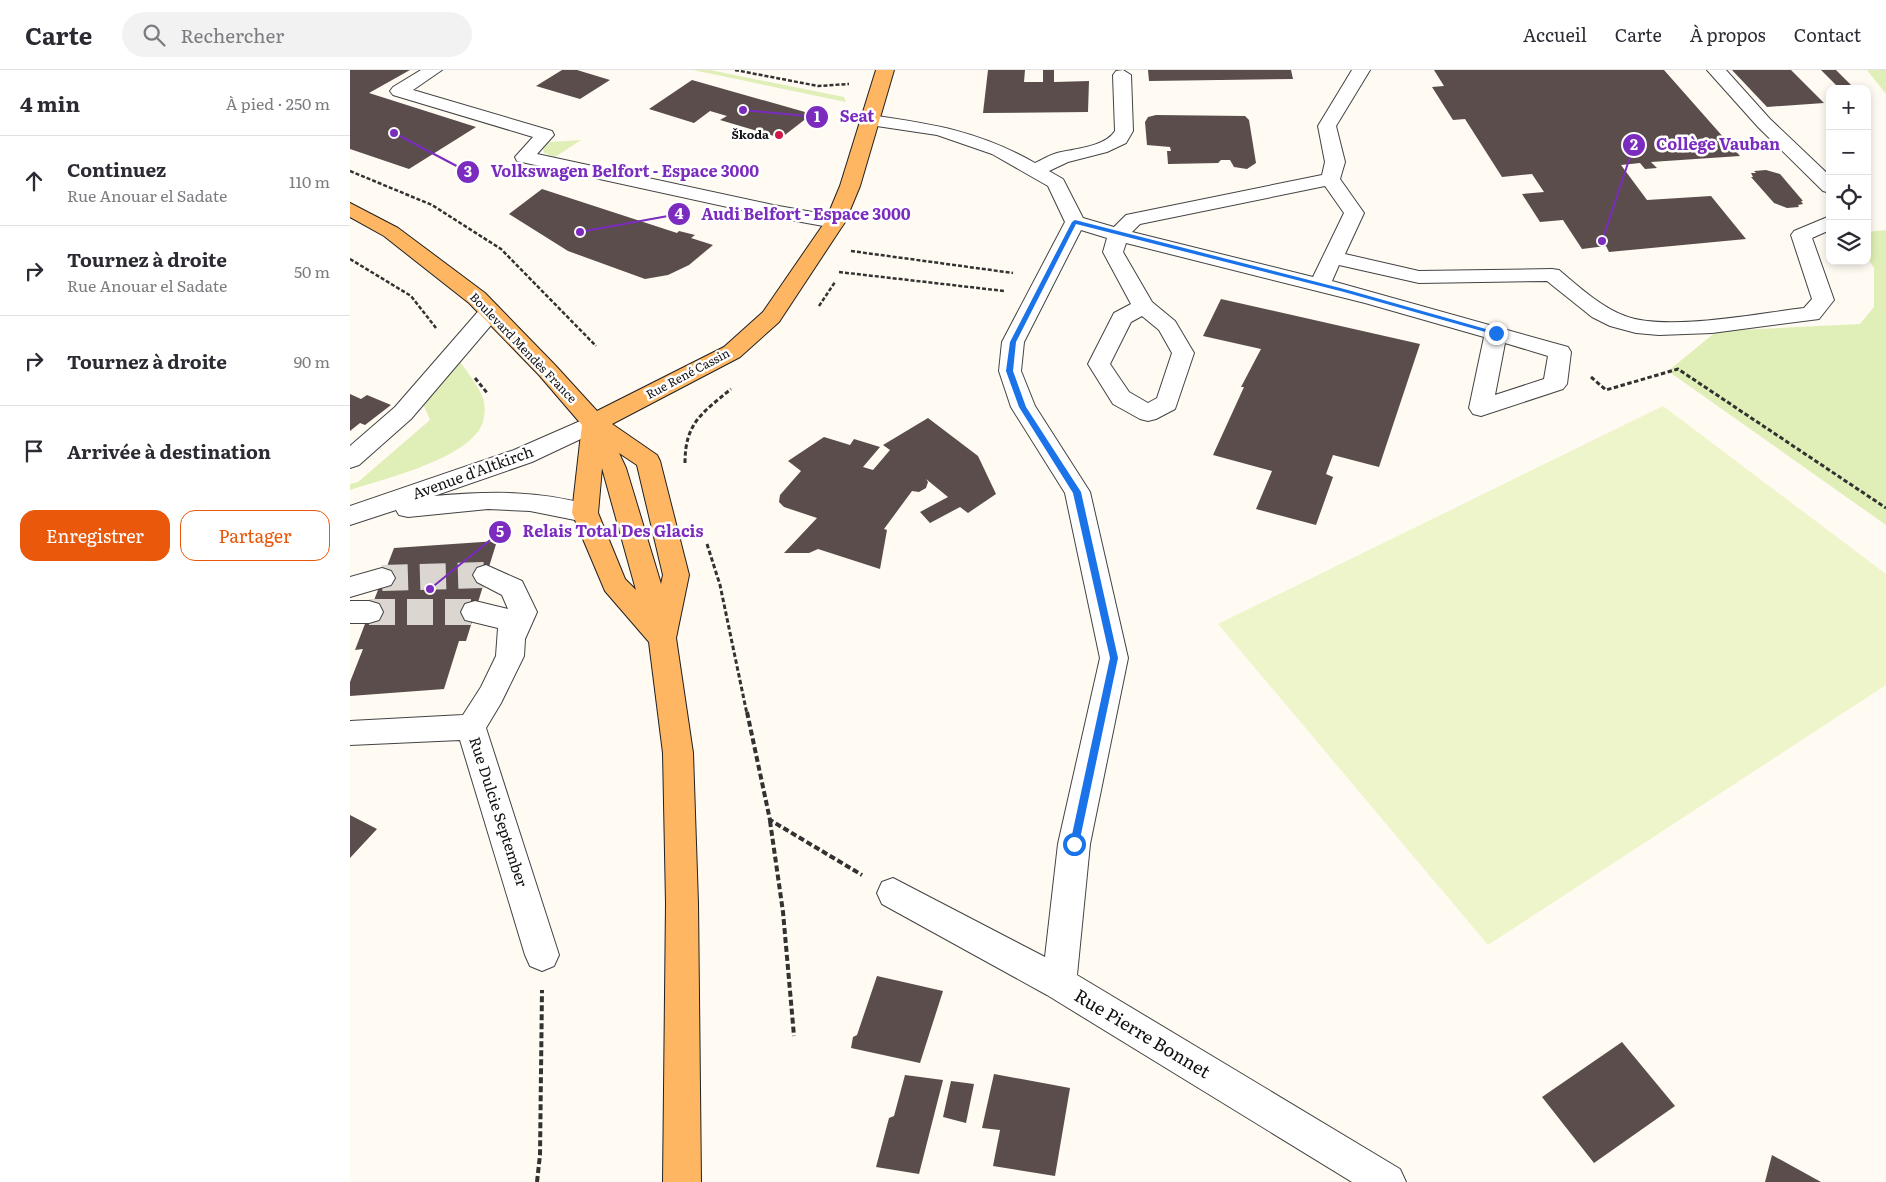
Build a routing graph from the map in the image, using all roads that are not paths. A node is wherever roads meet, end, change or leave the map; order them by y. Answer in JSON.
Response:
{"nodes":[{"id":1,"x":433,"y":70,"type":"edge"},
{"id":2,"x":1361,"y":70,"type":"edge"},
{"id":3,"x":1716,"y":70,"type":"edge"},
{"id":4,"x":884,"y":76,"type":"edge"},
{"id":5,"x":1122,"y":76,"type":"dead end"},
{"id":6,"x":870,"y":120,"type":"junction"},
{"id":7,"x":1034,"y":170,"type":"junction"},
{"id":8,"x":1330,"y":180,"type":"junction"},
{"id":9,"x":1826,"y":183,"type":"edge"},
{"id":10,"x":350,"y":209,"type":"edge"},
{"id":11,"x":835,"y":222,"type":"junction"},
{"id":12,"x":1075,"y":222,"type":"junction"},
{"id":13,"x":1826,"y":224,"type":"edge"},
{"id":14,"x":1118,"y":234,"type":"junction"},
{"id":15,"x":1332,"y":257,"type":"junction"},
{"id":16,"x":1319,"y":285,"type":"junction"},
{"id":17,"x":1143,"y":306,"type":"junction"},
{"id":18,"x":490,"y":312,"type":"junction"},
{"id":19,"x":1496,"y":333,"type":"junction"},
{"id":20,"x":594,"y":424,"type":"junction"},
{"id":21,"x":350,"y":459,"type":"edge"},
{"id":22,"x":585,"y":513,"type":"junction"},
{"id":23,"x":354,"y":514,"type":"edge"},
{"id":24,"x":486,"y":575,"type":"tunnel mouth"},
{"id":25,"x":382,"y":578,"type":"tunnel mouth"},
{"id":26,"x":350,"y":587,"type":"edge"},
{"id":27,"x":475,"y":612,"type":"tunnel mouth"},
{"id":28,"x":663,"y":639,"type":"junction"},
{"id":29,"x":511,"y":640,"type":"junction"},
{"id":30,"x":471,"y":727,"type":"junction"},
{"id":31,"x":350,"y":732,"type":"edge"},
{"id":32,"x":893,"y":893,"type":"road end"},
{"id":33,"x":542,"y":955,"type":"road end"},
{"id":34,"x":1059,"y":984,"type":"junction"},
{"id":35,"x":682,"y":1182,"type":"edge"},
{"id":36,"x":1387,"y":1182,"type":"edge"}],
"edges":[{"from":1,"to":11,"type":"street"},
{"from":2,"to":8,"type":"street"},
{"from":3,"to":9,"type":"street"},
{"from":4,"to":6,"type":"main road","name":"Rue René Cassin"},
{"from":5,"to":7,"type":"street"},
{"from":6,"to":7,"type":"street"},
{"from":6,"to":11,"type":"main road","name":"Rue René Cassin"},
{"from":7,"to":12,"type":"street"},
{"from":8,"to":14,"type":"street"},
{"from":8,"to":15,"type":"street"},
{"from":10,"to":18,"type":"main road","name":"Boulevard Mendès France"},
{"from":11,"to":20,"type":"main road","name":"Rue René Cassin"},
{"from":12,"to":14,"type":"street"},
{"from":12,"to":34,"type":"street"},
{"from":13,"to":15,"type":"street"},
{"from":14,"to":16,"type":"street"},
{"from":14,"to":17,"type":"street"},
{"from":15,"to":16,"type":"street"},
{"from":16,"to":19,"type":"street"},
{"from":17,"to":17,"type":"street"},
{"from":18,"to":20,"type":"main road","name":"Boulevard Mendès France"},
{"from":18,"to":21,"type":"street"},
{"from":19,"to":19,"type":"street"},
{"from":20,"to":22,"type":"main road"},
{"from":20,"to":23,"type":"street","name":"Avenue d'Altkirch"},
{"from":20,"to":28,"type":"main road"},
{"from":20,"to":28,"type":"main road"},
{"from":22,"to":23,"type":"street"},
{"from":22,"to":28,"type":"main road"},
{"from":24,"to":29,"type":"street"},
{"from":25,"to":26,"type":"street"},
{"from":27,"to":29,"type":"street"},
{"from":28,"to":35,"type":"main road"},
{"from":29,"to":30,"type":"street"},
{"from":30,"to":31,"type":"street","name":"Rue Dulcie September"},
{"from":30,"to":33,"type":"street","name":"Rue Dulcie September"},
{"from":32,"to":34,"type":"street","name":"Rue Pierre Bonnet"},
{"from":34,"to":36,"type":"street","name":"Rue Pierre Bonnet"}]}
